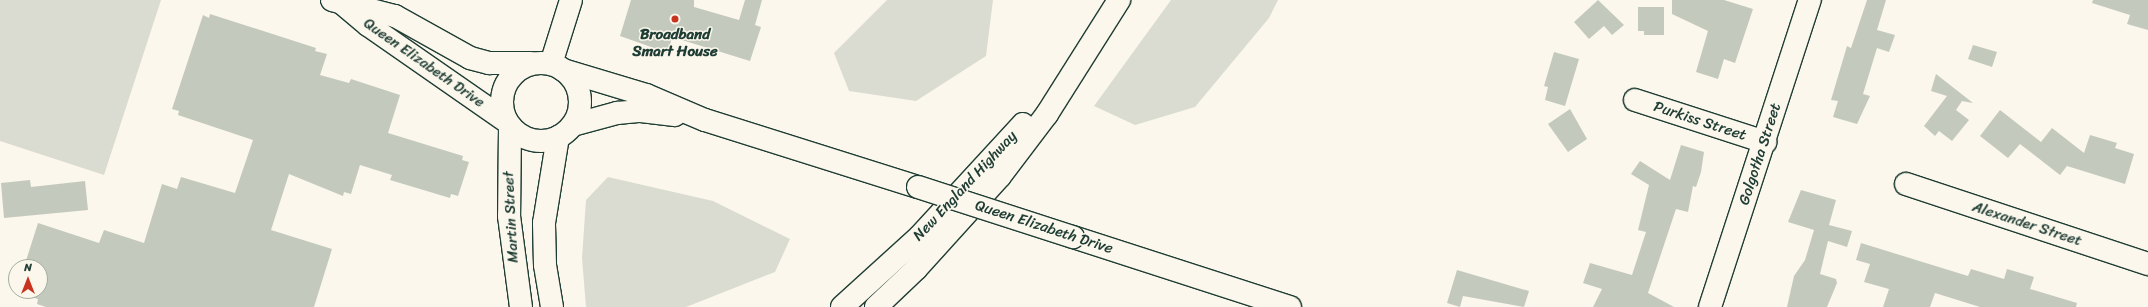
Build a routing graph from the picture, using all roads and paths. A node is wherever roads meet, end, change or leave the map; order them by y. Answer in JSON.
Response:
{"nodes":[{"id":1,"x":571,"y":0,"type":"edge"},
{"id":2,"x":1119,"y":0,"type":"edge"},
{"id":3,"x":1810,"y":0,"type":"edge"},
{"id":4,"x":337,"y":2,"type":"edge"},
{"id":5,"x":1081,"y":57,"type":"junction"},
{"id":6,"x":549,"y":66,"type":"junction"},
{"id":7,"x":1635,"y":100,"type":"dead end"},
{"id":8,"x":706,"y":120,"type":"junction"},
{"id":9,"x":508,"y":124,"type":"junction"},
{"id":10,"x":565,"y":131,"type":"junction"},
{"id":11,"x":1765,"y":142,"type":"junction"},
{"id":12,"x":1906,"y":184,"type":"dead end"},
{"id":13,"x":2148,"y":264,"type":"edge"},
{"id":14,"x":521,"y":307,"type":"edge"},
{"id":15,"x":552,"y":307,"type":"edge"},
{"id":16,"x":842,"y":307,"type":"edge"},
{"id":17,"x":876,"y":307,"type":"edge"},
{"id":18,"x":1290,"y":307,"type":"edge"},
{"id":19,"x":1710,"y":307,"type":"edge"}],
"edges":[{"from":1,"to":6,"type":"main road"},
{"from":2,"to":5,"type":"main road","name":"New England Highway"},
{"from":3,"to":11,"type":"main road","name":"Golgotha Street"},
{"from":4,"to":6,"type":"main road","name":"Queen Elizabeth Drive"},
{"from":4,"to":9,"type":"main road","name":"Queen Elizabeth Drive"},
{"from":5,"to":16,"type":"main road","name":"New England Highway"},
{"from":5,"to":17,"type":"main road","name":"New England Highway"},
{"from":6,"to":8,"type":"main road","name":"Queen Elizabeth Drive"},
{"from":6,"to":9,"type":"main road"},
{"from":6,"to":10,"type":"main road"},
{"from":7,"to":11,"type":"main road","name":"Purkiss Street"},
{"from":8,"to":10,"type":"main road","name":"Queen Elizabeth Drive"},
{"from":8,"to":18,"type":"main road","name":"Queen Elizabeth Drive","bridge":true},
{"from":9,"to":10,"type":"main road"},
{"from":9,"to":14,"type":"main road","name":"Martin Street"},
{"from":10,"to":15,"type":"main road"},
{"from":11,"to":19,"type":"main road","name":"Golgotha Street"},
{"from":12,"to":13,"type":"main road","name":"Alexander Street"}]}
